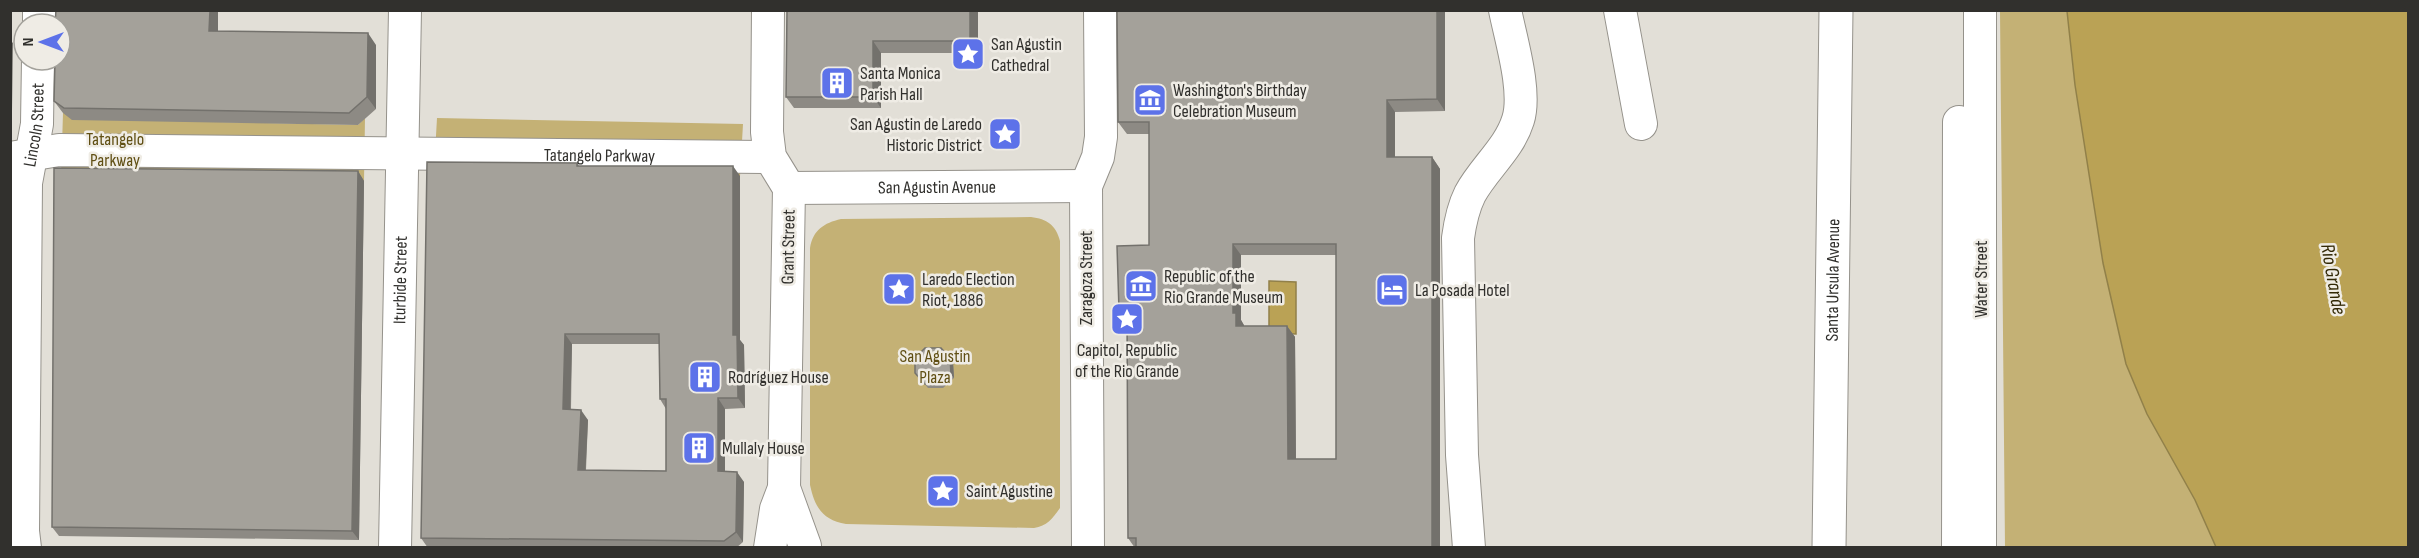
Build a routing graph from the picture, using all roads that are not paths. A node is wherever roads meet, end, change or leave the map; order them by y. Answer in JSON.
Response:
{"nodes":[{"id":1,"x":405,"y":10,"type":"edge"},
{"id":2,"x":768,"y":10,"type":"edge"},
{"id":3,"x":1100,"y":10,"type":"edge"},
{"id":4,"x":1505,"y":10,"type":"edge"},
{"id":5,"x":1620,"y":10,"type":"edge"},
{"id":6,"x":1836,"y":10,"type":"edge"},
{"id":7,"x":1959,"y":10,"type":"edge"},
{"id":8,"x":1980,"y":10,"type":"edge"},
{"id":9,"x":38,"y":72,"type":"edge"},
{"id":10,"x":1641,"y":124,"type":"dead end"},
{"id":11,"x":403,"y":153,"type":"junction"},
{"id":12,"x":22,"y":157,"type":"edge"},
{"id":13,"x":770,"y":157,"type":"junction"},
{"id":14,"x":1086,"y":186,"type":"junction"},
{"id":15,"x":789,"y":188,"type":"junction"},
{"id":16,"x":784,"y":488,"type":"junction"},
{"id":17,"x":812,"y":547,"type":"edge"},
{"id":18,"x":25,"y":548,"type":"edge"},
{"id":19,"x":395,"y":548,"type":"edge"},
{"id":20,"x":770,"y":548,"type":"edge"},
{"id":21,"x":1088,"y":548,"type":"edge"},
{"id":22,"x":1469,"y":548,"type":"edge"},
{"id":23,"x":1829,"y":548,"type":"edge"},
{"id":24,"x":1958,"y":548,"type":"edge"},
{"id":25,"x":1980,"y":548,"type":"edge"}],
"edges":[{"from":1,"to":11,"type":"street","name":"Iturbide Street"},
{"from":2,"to":13,"type":"street","name":"Grant Street"},
{"from":3,"to":14,"type":"street","name":"Zaragoza Street"},
{"from":4,"to":22,"type":"street"},
{"from":5,"to":10,"type":"street"},
{"from":6,"to":23,"type":"main road","name":"Santa Ursula Avenue"},
{"from":7,"to":24,"type":"street","name":"Water Street"},
{"from":8,"to":25,"type":"street","name":"Water Street"},
{"from":9,"to":12,"type":"street","name":"Lincoln Street"},
{"from":11,"to":12,"type":"street","name":"Tatangelo Parkway"},
{"from":11,"to":13,"type":"street","name":"Tatangelo Parkway"},
{"from":11,"to":19,"type":"street","name":"Iturbide Street"},
{"from":12,"to":18,"type":"street","name":"Lincoln Street"},
{"from":13,"to":15,"type":"street","name":"Grant Street"},
{"from":14,"to":15,"type":"street","name":"San Agustin Avenue"},
{"from":14,"to":21,"type":"street","name":"Zaragoza Street"},
{"from":15,"to":16,"type":"street","name":"Grant Street"},
{"from":16,"to":17,"type":"street","name":"Grant Street"},
{"from":16,"to":20,"type":"street","name":"Grant Street"}]}
